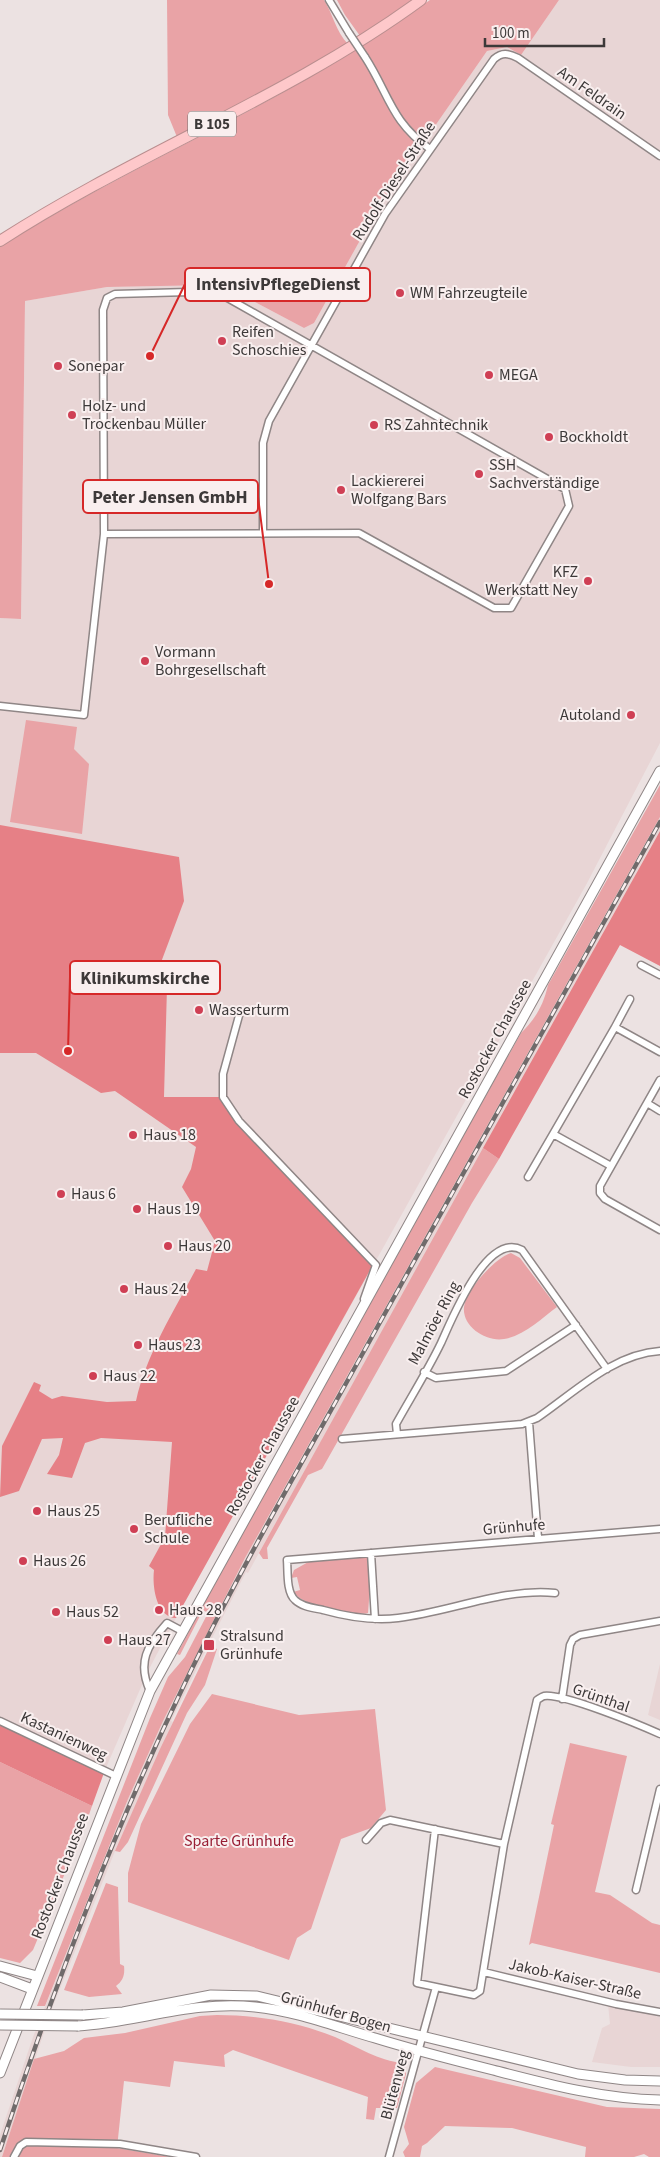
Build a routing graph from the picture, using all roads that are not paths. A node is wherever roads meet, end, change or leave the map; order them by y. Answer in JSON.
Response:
{"nodes":[{"id":1,"x":329,"y":0,"type":"edge"},
{"id":2,"x":421,"y":0,"type":"edge"},
{"id":3,"x":508,"y":53,"type":"joint"},
{"id":4,"x":430,"y":149,"type":"junction"},
{"id":5,"x":660,"y":156,"type":"edge"},
{"id":6,"x":0,"y":241,"type":"edge"},
{"id":7,"x":311,"y":346,"type":"junction"},
{"id":8,"x":104,"y":534,"type":"junction"},
{"id":9,"x":263,"y":534,"type":"junction"},
{"id":10,"x":0,"y":706,"type":"edge"},
{"id":11,"x":660,"y":771,"type":"edge"},
{"id":12,"x":642,"y":965,"type":"dead end"},
{"id":13,"x":660,"y":975,"type":"edge"},
{"id":14,"x":630,"y":999,"type":"dead end"},
{"id":15,"x":240,"y":1012,"type":"dead end"},
{"id":16,"x":615,"y":1026,"type":"junction"},
{"id":17,"x":660,"y":1052,"type":"edge"},
{"id":18,"x":660,"y":1080,"type":"edge"},
{"id":19,"x":647,"y":1103,"type":"junction"},
{"id":20,"x":660,"y":1111,"type":"edge"},
{"id":21,"x":553,"y":1134,"type":"junction"},
{"id":22,"x":611,"y":1166,"type":"junction"},
{"id":23,"x":528,"y":1178,"type":"dead end"},
{"id":24,"x":660,"y":1230,"type":"edge"},
{"id":25,"x":356,"y":1321,"type":"junction"},
{"id":26,"x":576,"y":1325,"type":"junction"},
{"id":27,"x":660,"y":1351,"type":"edge"},
{"id":28,"x":607,"y":1369,"type":"junction"},
{"id":29,"x":424,"y":1372,"type":"junction"},
{"id":30,"x":528,"y":1422,"type":"junction"},
{"id":31,"x":397,"y":1434,"type":"junction"},
{"id":32,"x":342,"y":1439,"type":"dead end"},
{"id":33,"x":660,"y":1529,"type":"edge"},
{"id":34,"x":538,"y":1538,"type":"junction"},
{"id":35,"x":371,"y":1553,"type":"junction"},
{"id":36,"x":555,"y":1593,"type":"dead end"},
{"id":37,"x":375,"y":1619,"type":"junction"},
{"id":38,"x":660,"y":1621,"type":"edge"},
{"id":39,"x":182,"y":1632,"type":"junction"},
{"id":40,"x":150,"y":1691,"type":"junction"},
{"id":41,"x":562,"y":1699,"type":"junction"},
{"id":42,"x":0,"y":1721,"type":"edge"},
{"id":43,"x":660,"y":1734,"type":"edge"},
{"id":44,"x":116,"y":1776,"type":"junction"},
{"id":45,"x":660,"y":1789,"type":"edge"},
{"id":46,"x":435,"y":1829,"type":"junction"},
{"id":47,"x":366,"y":1840,"type":"dead end"},
{"id":48,"x":504,"y":1844,"type":"junction"},
{"id":49,"x":636,"y":1890,"type":"dead end"},
{"id":50,"x":0,"y":1966,"type":"edge"},
{"id":51,"x":484,"y":1972,"type":"junction"},
{"id":52,"x":38,"y":1976,"type":"junction"},
{"id":53,"x":0,"y":1977,"type":"edge"},
{"id":54,"x":436,"y":1987,"type":"junction"},
{"id":55,"x":32,"y":1989,"type":"junction"},
{"id":56,"x":660,"y":2012,"type":"edge"},
{"id":57,"x":0,"y":2014,"type":"edge"},
{"id":58,"x":0,"y":2024,"type":"edge"},
{"id":59,"x":423,"y":2037,"type":"junction"},
{"id":60,"x":419,"y":2051,"type":"junction"},
{"id":61,"x":0,"y":2073,"type":"edge"},
{"id":62,"x":660,"y":2081,"type":"edge"},
{"id":63,"x":660,"y":2100,"type":"edge"},
{"id":64,"x":14,"y":2157,"type":"edge"},
{"id":65,"x":196,"y":2157,"type":"edge"},
{"id":66,"x":388,"y":2157,"type":"edge"}],
"edges":[{"from":1,"to":4,"type":"street","bridge":true},
{"from":2,"to":6,"type":"highway","number":"B 105"},
{"from":3,"to":4,"type":"street","name":"Rudolf-Diesel-Straße"},
{"from":3,"to":5,"type":"street","name":"Am Feldrain"},
{"from":4,"to":7,"type":"street","name":"Rudolf-Diesel-Straße"},
{"from":7,"to":8,"type":"street"},
{"from":7,"to":9,"type":"street","name":"Rudolf-Diesel-Straße"},
{"from":7,"to":9,"type":"street"},
{"from":8,"to":9,"type":"street"},
{"from":8,"to":10,"type":"street"},
{"from":11,"to":25,"type":"main road","name":"Rostocker Chaussee"},
{"from":12,"to":13,"type":"street"},
{"from":14,"to":16,"type":"street"},
{"from":15,"to":25,"type":"street","name":"Rostocker Chaussee"},
{"from":16,"to":17,"type":"street"},
{"from":16,"to":21,"type":"street"},
{"from":18,"to":19,"type":"street"},
{"from":19,"to":20,"type":"street"},
{"from":19,"to":22,"type":"street"},
{"from":21,"to":22,"type":"street"},
{"from":21,"to":23,"type":"street"},
{"from":22,"to":24,"type":"street"},
{"from":25,"to":39,"type":"main road","name":"Rostocker Chaussee"},
{"from":26,"to":28,"type":"street","name":"Malmöer Ring"},
{"from":26,"to":29,"type":"street"},
{"from":26,"to":29,"type":"street","name":"Malmöer Ring"},
{"from":27,"to":28,"type":"street"},
{"from":28,"to":30,"type":"street"},
{"from":29,"to":31,"type":"street","name":"Malmöer Ring"},
{"from":30,"to":31,"type":"street"},
{"from":30,"to":34,"type":"street"},
{"from":31,"to":32,"type":"street"},
{"from":33,"to":34,"type":"street","name":"Grünhufe"},
{"from":34,"to":35,"type":"street","name":"Grünhufe"},
{"from":35,"to":37,"type":"street"},
{"from":35,"to":37,"type":"street","name":"Grünhufe"},
{"from":36,"to":37,"type":"street","name":"Grünhufe"},
{"from":38,"to":41,"type":"street"},
{"from":39,"to":40,"type":"main road","name":"Rostocker Chaussee"},
{"from":39,"to":40,"type":"street"},
{"from":40,"to":44,"type":"main road","name":"Rostocker Chaussee"},
{"from":41,"to":43,"type":"street","name":"Grünthal"},
{"from":41,"to":48,"type":"street","name":"Grünthal"},
{"from":42,"to":44,"type":"street","name":"Kastanienweg"},
{"from":44,"to":52,"type":"main road","name":"Rostocker Chaussee"},
{"from":45,"to":49,"type":"street"},
{"from":46,"to":47,"type":"street"},
{"from":46,"to":48,"type":"street"},
{"from":46,"to":54,"type":"street"},
{"from":48,"to":51,"type":"street"},
{"from":50,"to":52,"type":"main road"},
{"from":51,"to":54,"type":"street"},
{"from":51,"to":56,"type":"street","name":"Jakob-Kaiser-Straße"},
{"from":52,"to":55,"type":"main road","name":"Rostocker Chaussee"},
{"from":53,"to":55,"type":"main road"},
{"from":54,"to":59,"type":"street","name":"Blütenweg"},
{"from":55,"to":61,"type":"main road","name":"Rostocker Chaussee"},
{"from":57,"to":59,"type":"main road","name":"Grünhufer Bogen","bridge":true},
{"from":58,"to":60,"type":"main road","name":"Grünhufer Bogen","bridge":true},
{"from":59,"to":60,"type":"street","name":"Blütenweg"},
{"from":59,"to":62,"type":"main road","name":"Grünhufer Bogen"},
{"from":60,"to":63,"type":"main road","name":"Grünhufer Bogen"},
{"from":60,"to":66,"type":"street","name":"Blütenweg"},
{"from":64,"to":65,"type":"street"}]}
